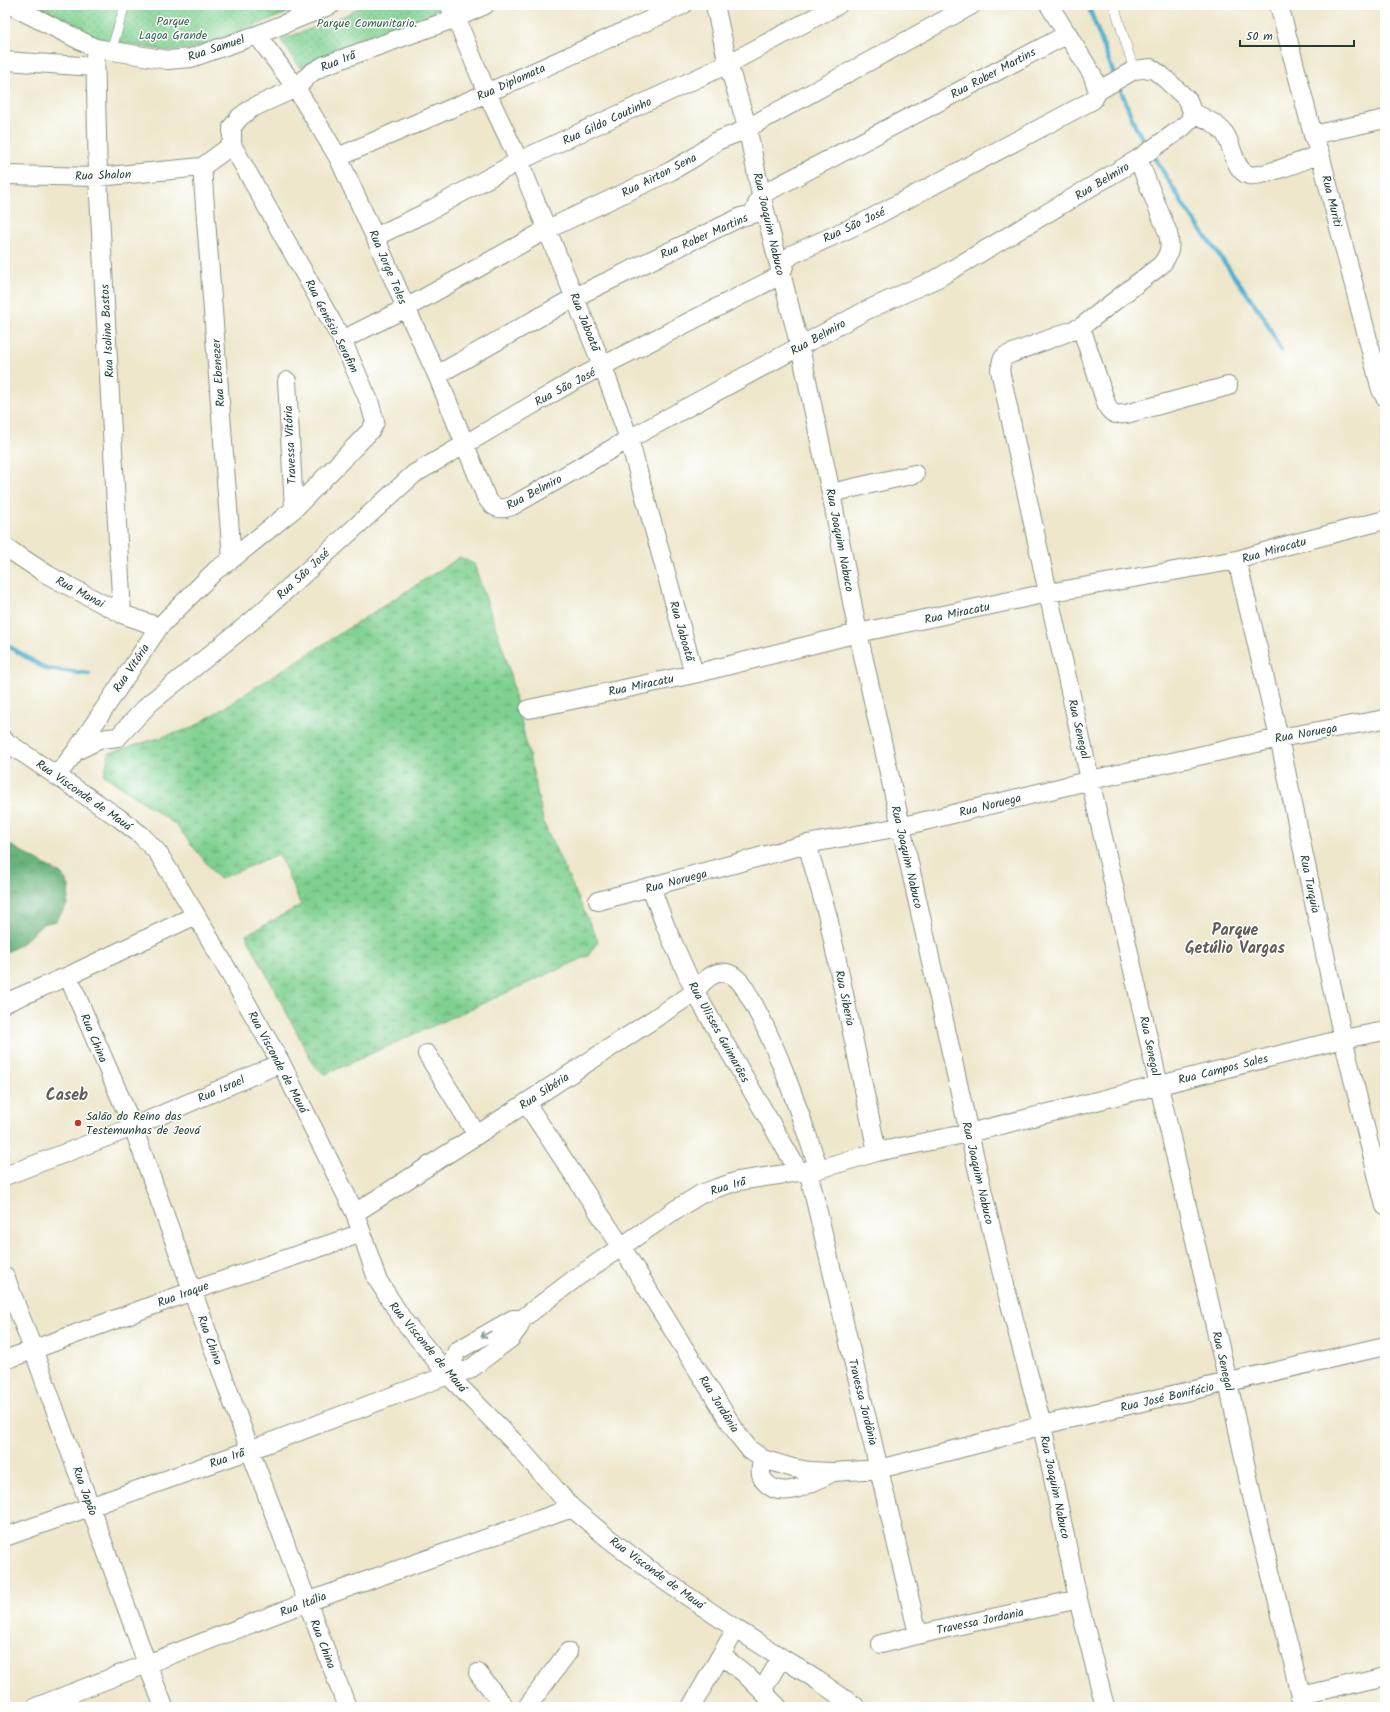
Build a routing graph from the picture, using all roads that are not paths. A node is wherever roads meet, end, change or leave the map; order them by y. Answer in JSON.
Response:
{"nodes":[{"id":1,"x":10,"y":5,"type":"edge"},
{"id":2,"x":125,"y":5,"type":"edge"},
{"id":3,"x":331,"y":5,"type":"edge"},
{"id":4,"x":486,"y":5,"type":"edge"},
{"id":5,"x":683,"y":5,"type":"edge"},
{"id":6,"x":715,"y":5,"type":"edge"},
{"id":7,"x":838,"y":5,"type":"edge"},
{"id":8,"x":972,"y":5,"type":"edge"},
{"id":9,"x":1114,"y":5,"type":"edge"},
{"id":10,"x":1279,"y":5,"type":"edge"},
{"id":11,"x":1052,"y":7,"type":"edge"},
{"id":12,"x":452,"y":11,"type":"edge"},
{"id":13,"x":1068,"y":34,"type":"junction"},
{"id":14,"x":257,"y":35,"type":"junction"},
{"id":15,"x":103,"y":50,"type":"junction"},
{"id":16,"x":5,"y":60,"type":"edge"},
{"id":17,"x":728,"y":64,"type":"junction"},
{"id":18,"x":95,"y":66,"type":"junction"},
{"id":19,"x":1134,"y":70,"type":"junction"},
{"id":20,"x":296,"y":88,"type":"junction"},
{"id":21,"x":1098,"y":91,"type":"junction"},
{"id":22,"x":487,"y":93,"type":"junction"},
{"id":23,"x":1192,"y":112,"type":"junction"},
{"id":24,"x":1385,"y":119,"type":"edge"},
{"id":25,"x":747,"y":126,"type":"junction"},
{"id":26,"x":1313,"y":135,"type":"junction"},
{"id":27,"x":232,"y":144,"type":"junction"},
{"id":28,"x":1320,"y":154,"type":"junction"},
{"id":29,"x":338,"y":157,"type":"junction"},
{"id":30,"x":1138,"y":159,"type":"junction"},
{"id":31,"x":519,"y":162,"type":"junction"},
{"id":32,"x":202,"y":167,"type":"junction"},
{"id":33,"x":5,"y":175,"type":"edge"},
{"id":34,"x":98,"y":178,"type":"junction"},
{"id":35,"x":761,"y":195,"type":"junction"},
{"id":36,"x":546,"y":230,"type":"junction"},
{"id":37,"x":375,"y":237,"type":"junction"},
{"id":38,"x":781,"y":275,"type":"junction"},
{"id":39,"x":575,"y":297,"type":"junction"},
{"id":40,"x":406,"y":308,"type":"junction"},
{"id":41,"x":1081,"y":326,"type":"junction"},
{"id":42,"x":342,"y":340,"type":"junction"},
{"id":43,"x":800,"y":347,"type":"junction"},
{"id":44,"x":603,"y":367,"type":"junction"},
{"id":45,"x":437,"y":375,"type":"junction"},
{"id":46,"x":287,"y":381,"type":"dead end"},
{"id":47,"x":1228,"y":386,"type":"dead end"},
{"id":48,"x":1385,"y":397,"type":"edge"},
{"id":49,"x":629,"y":439,"type":"junction"},
{"id":50,"x":465,"y":444,"type":"junction"},
{"id":51,"x":915,"y":474,"type":"dead end"},
{"id":52,"x":831,"y":493,"type":"junction"},
{"id":53,"x":294,"y":509,"type":"junction"},
{"id":54,"x":497,"y":509,"type":"joint"},
{"id":55,"x":1385,"y":520,"type":"edge"},
{"id":56,"x":5,"y":547,"type":"edge"},
{"id":57,"x":232,"y":559,"type":"junction"},
{"id":58,"x":1237,"y":560,"type":"junction"},
{"id":59,"x":1048,"y":593,"type":"junction"},
{"id":60,"x":122,"y":614,"type":"junction"},
{"id":61,"x":159,"y":627,"type":"junction"},
{"id":62,"x":858,"y":633,"type":"junction"},
{"id":63,"x":694,"y":674,"type":"junction"},
{"id":64,"x":529,"y":709,"type":"dead end"},
{"id":65,"x":1385,"y":719,"type":"edge"},
{"id":66,"x":1279,"y":738,"type":"junction"},
{"id":67,"x":5,"y":741,"type":"edge"},
{"id":68,"x":76,"y":750,"type":"junction"},
{"id":69,"x":57,"y":775,"type":"junction"},
{"id":70,"x":1091,"y":780,"type":"junction"},
{"id":71,"x":900,"y":827,"type":"junction"},
{"id":72,"x":807,"y":844,"type":"junction"},
{"id":73,"x":651,"y":887,"type":"junction"},
{"id":74,"x":598,"y":901,"type":"dead end"},
{"id":75,"x":196,"y":915,"type":"junction"},
{"id":76,"x":68,"y":976,"type":"junction"},
{"id":77,"x":695,"y":992,"type":"junction"},
{"id":78,"x":5,"y":1003,"type":"edge"},
{"id":79,"x":1385,"y":1031,"type":"edge"},
{"id":80,"x":1343,"y":1039,"type":"junction"},
{"id":81,"x":427,"y":1054,"type":"dead end"},
{"id":82,"x":281,"y":1063,"type":"junction"},
{"id":83,"x":1159,"y":1086,"type":"junction"},
{"id":84,"x":526,"y":1103,"type":"junction"},
{"id":85,"x":133,"y":1128,"type":"junction"},
{"id":86,"x":969,"y":1133,"type":"junction"},
{"id":87,"x":477,"y":1135,"type":"junction"},
{"id":88,"x":877,"y":1152,"type":"junction"},
{"id":89,"x":808,"y":1170,"type":"junction"},
{"id":90,"x":5,"y":1176,"type":"edge"},
{"id":91,"x":1385,"y":1206,"type":"edge"},
{"id":92,"x":355,"y":1213,"type":"junction"},
{"id":93,"x":362,"y":1233,"type":"junction"},
{"id":94,"x":621,"y":1246,"type":"junction"},
{"id":95,"x":5,"y":1276,"type":"edge"},
{"id":96,"x":192,"y":1291,"type":"junction"},
{"id":97,"x":1385,"y":1346,"type":"edge"},
{"id":98,"x":33,"y":1349,"type":"junction"},
{"id":99,"x":5,"y":1360,"type":"edge"},
{"id":100,"x":448,"y":1375,"type":"junction"},
{"id":101,"x":1228,"y":1382,"type":"junction"},
{"id":102,"x":1042,"y":1425,"type":"junction"},
{"id":103,"x":250,"y":1450,"type":"junction"},
{"id":104,"x":763,"y":1459,"type":"junction"},
{"id":105,"x":879,"y":1469,"type":"junction"},
{"id":106,"x":833,"y":1472,"type":"junction"},
{"id":107,"x":91,"y":1507,"type":"junction"},
{"id":108,"x":572,"y":1508,"type":"junction"},
{"id":109,"x":5,"y":1537,"type":"edge"},
{"id":110,"x":1078,"y":1599,"type":"junction"},
{"id":111,"x":307,"y":1602,"type":"junction"},
{"id":112,"x":736,"y":1629,"type":"junction"},
{"id":113,"x":918,"y":1634,"type":"junction"},
{"id":114,"x":882,"y":1644,"type":"dead end"},
{"id":115,"x":568,"y":1652,"type":"dead end"},
{"id":116,"x":721,"y":1654,"type":"junction"},
{"id":117,"x":781,"y":1658,"type":"junction"},
{"id":118,"x":147,"y":1664,"type":"junction"},
{"id":119,"x":478,"y":1673,"type":"dead end"},
{"id":120,"x":1385,"y":1676,"type":"edge"},
{"id":121,"x":762,"y":1691,"type":"junction"},
{"id":122,"x":1303,"y":1701,"type":"edge"},
{"id":123,"x":36,"y":1707,"type":"edge"},
{"id":124,"x":164,"y":1707,"type":"edge"},
{"id":125,"x":347,"y":1707,"type":"edge"},
{"id":126,"x":505,"y":1707,"type":"edge"},
{"id":127,"x":527,"y":1707,"type":"edge"},
{"id":128,"x":691,"y":1707,"type":"edge"},
{"id":129,"x":778,"y":1707,"type":"edge"},
{"id":130,"x":856,"y":1707,"type":"edge"},
{"id":131,"x":1105,"y":1707,"type":"edge"}],
"edges":[{"from":1,"to":15,"type":"street","name":"Rua Samuel"},
{"from":2,"to":15,"type":"lane"},
{"from":3,"to":14,"type":"street","name":"Rua Samuel"},
{"from":4,"to":12,"type":"street","name":"Rua Irã"},
{"from":5,"to":22,"type":"street","name":"Rua Diplomata"},
{"from":6,"to":17,"type":"street","name":"Rua Joaquim Nabuco"},
{"from":7,"to":17,"type":"street","name":"Rua Gildo Coutinho"},
{"from":8,"to":25,"type":"street","name":"Rua Airton Sena"},
{"from":9,"to":19,"type":"lane"},
{"from":10,"to":26,"type":"street","name":"Rua Muriti"},
{"from":11,"to":13,"type":"street"},
{"from":12,"to":20,"type":"street","name":"Rua Irã"},
{"from":12,"to":22,"type":"street","name":"Rua Jaboatã"},
{"from":13,"to":21,"type":"street"},
{"from":13,"to":35,"type":"street","name":"Rua Rober Martins"},
{"from":14,"to":15,"type":"street","name":"Rua Samuel"},
{"from":14,"to":20,"type":"street","name":"Rua Jorge Teles"},
{"from":15,"to":18,"type":"street","name":"Rua Isolina Bastos"},
{"from":16,"to":18,"type":"street"},
{"from":17,"to":25,"type":"street","name":"Rua Joaquim Nabuco"},
{"from":17,"to":31,"type":"street","name":"Rua Gildo Coutinho"},
{"from":18,"to":34,"type":"street","name":"Rua Isolina Bastos"},
{"from":19,"to":21,"type":"street","name":"Rua São José"},
{"from":19,"to":23,"type":"street"},
{"from":20,"to":27,"type":"street","name":"Rua Irã"},
{"from":20,"to":29,"type":"street","name":"Rua Jorge Teles"},
{"from":21,"to":38,"type":"street","name":"Rua São José"},
{"from":22,"to":29,"type":"street","name":"Rua Diplomata"},
{"from":22,"to":31,"type":"street","name":"Rua Jaboatã"},
{"from":23,"to":28,"type":"street"},
{"from":23,"to":30,"type":"street","name":"Rua Belmiro"},
{"from":24,"to":26,"type":"street"},
{"from":25,"to":35,"type":"street","name":"Rua Joaquim Nabuco"},
{"from":25,"to":36,"type":"street","name":"Rua Airton Sena"},
{"from":26,"to":28,"type":"street","name":"Rua Muriti"},
{"from":27,"to":32,"type":"street"},
{"from":27,"to":42,"type":"street","name":"Rua Genésio Serafim"},
{"from":28,"to":48,"type":"street","name":"Rua Muriti"},
{"from":29,"to":37,"type":"street","name":"Rua Jorge Teles"},
{"from":30,"to":41,"type":"street","name":"Rua Senegal"},
{"from":30,"to":43,"type":"street","name":"Rua Belmiro"},
{"from":31,"to":36,"type":"street","name":"Rua Jaboatã"},
{"from":31,"to":37,"type":"street","name":"Rua Gildo Coutinho"},
{"from":32,"to":34,"type":"street","name":"Rua Shalon"},
{"from":32,"to":57,"type":"street","name":"Rua Ebenezer"},
{"from":33,"to":34,"type":"street","name":"Rua Shalon"},
{"from":34,"to":60,"type":"street","name":"Rua Isolina Bastos"},
{"from":35,"to":38,"type":"street","name":"Rua Joaquim Nabuco"},
{"from":35,"to":39,"type":"street","name":"Rua Rober Martins"},
{"from":36,"to":39,"type":"street","name":"Rua Jaboatã"},
{"from":36,"to":40,"type":"street","name":"Rua Airton Sena"},
{"from":37,"to":40,"type":"street","name":"Rua Jorge Teles"},
{"from":38,"to":43,"type":"street","name":"Rua Joaquim Nabuco"},
{"from":38,"to":44,"type":"street","name":"Rua São José"},
{"from":39,"to":44,"type":"street","name":"Rua Jaboatã"},
{"from":39,"to":45,"type":"street","name":"Rua Rober Martins"},
{"from":40,"to":42,"type":"street","name":"Rua Airton Sena"},
{"from":40,"to":45,"type":"street","name":"Rua Jorge Teles"},
{"from":41,"to":47,"type":"street"},
{"from":41,"to":59,"type":"street","name":"Rua Senegal"},
{"from":42,"to":53,"type":"street","name":"Rua Genésio Serafim"},
{"from":43,"to":49,"type":"street","name":"Rua Belmiro"},
{"from":43,"to":52,"type":"street","name":"Rua Joaquim Nabuco"},
{"from":44,"to":49,"type":"street","name":"Rua Jaboatã"},
{"from":44,"to":50,"type":"street","name":"Rua São José"},
{"from":45,"to":50,"type":"street","name":"Rua Jorge Teles"},
{"from":46,"to":53,"type":"street","name":"Travessa Vitória"},
{"from":49,"to":54,"type":"street","name":"Rua Belmiro"},
{"from":49,"to":63,"type":"street","name":"Rua Jaboatã"},
{"from":50,"to":54,"type":"street","name":"Rua Jorge Teles"},
{"from":50,"to":68,"type":"street","name":"Rua São José"},
{"from":51,"to":52,"type":"street"},
{"from":52,"to":62,"type":"street","name":"Rua Joaquim Nabuco"},
{"from":53,"to":57,"type":"street","name":"Rua Genésio Serafim"},
{"from":55,"to":58,"type":"street","name":"Rua Miracatu"},
{"from":56,"to":60,"type":"street","name":"Rua Manai"},
{"from":57,"to":61,"type":"street","name":"Rua Vitória"},
{"from":58,"to":59,"type":"street","name":"Rua Miracatu"},
{"from":58,"to":66,"type":"street","name":"Rua Turquia"},
{"from":59,"to":62,"type":"street","name":"Rua Miracatu"},
{"from":59,"to":70,"type":"street","name":"Rua Senegal"},
{"from":60,"to":61,"type":"street","name":"Rua Manai"},
{"from":61,"to":68,"type":"street","name":"Rua Vitória"},
{"from":62,"to":63,"type":"street","name":"Rua Miracatu"},
{"from":62,"to":71,"type":"street","name":"Rua Joaquim Nabuco"},
{"from":63,"to":64,"type":"street","name":"Rua Miracatu"},
{"from":65,"to":66,"type":"street","name":"Rua Noruega"},
{"from":66,"to":70,"type":"street","name":"Rua Noruega"},
{"from":66,"to":80,"type":"street","name":"Rua Turquia"},
{"from":67,"to":69,"type":"street","name":"Rua Visconde de Mauá"},
{"from":68,"to":69,"type":"street","name":"Rua Vitória"},
{"from":69,"to":75,"type":"street","name":"Rua Visconde de Mauá"},
{"from":70,"to":71,"type":"street","name":"Rua Noruega"},
{"from":70,"to":83,"type":"street","name":"Rua Senegal"},
{"from":71,"to":72,"type":"street","name":"Rua Noruega"},
{"from":71,"to":86,"type":"street","name":"Rua Joaquim Nabuco"},
{"from":72,"to":73,"type":"street","name":"Rua Noruega"},
{"from":72,"to":88,"type":"street","name":"Rua Siberia"},
{"from":73,"to":74,"type":"street","name":"Rua Noruega"},
{"from":73,"to":77,"type":"street","name":"Rua Ulisses Guimarães"},
{"from":75,"to":76,"type":"street"},
{"from":75,"to":82,"type":"street","name":"Rua Visconde de Mauá"},
{"from":76,"to":78,"type":"street"},
{"from":76,"to":85,"type":"street","name":"Rua China"},
{"from":77,"to":84,"type":"street","name":"Rua Sibéria"},
{"from":77,"to":89,"type":"street","name":"Rua Ulisses Guimarães"},
{"from":77,"to":89,"type":"street","name":"Rua Sibéria"},
{"from":79,"to":80,"type":"street","name":"Rua Campos Sales"},
{"from":80,"to":83,"type":"street","name":"Rua Campos Sales"},
{"from":80,"to":91,"type":"street","name":"Rua Turquia"},
{"from":81,"to":87,"type":"street"},
{"from":82,"to":85,"type":"street","name":"Rua Israel"},
{"from":82,"to":92,"type":"street","name":"Rua Visconde de Mauá"},
{"from":83,"to":86,"type":"street","name":"Rua Campos Sales"},
{"from":83,"to":101,"type":"street","name":"Rua Senegal"},
{"from":84,"to":87,"type":"street","name":"Rua Sibéria"},
{"from":84,"to":94,"type":"street","name":"Rua Jordânia"},
{"from":85,"to":90,"type":"street","name":"Rua Israel"},
{"from":85,"to":96,"type":"street","name":"Rua China"},
{"from":86,"to":88,"type":"street","name":"Rua Irã"},
{"from":86,"to":102,"type":"street","name":"Rua Joaquim Nabuco"},
{"from":87,"to":92,"type":"street","name":"Rua Sibéria"},
{"from":88,"to":89,"type":"street","name":"Rua Irã"},
{"from":89,"to":94,"type":"street","name":"Rua Irã"},
{"from":89,"to":105,"type":"street","name":"Travessa Jordânia"},
{"from":92,"to":93,"type":"street","name":"Rua Visconde de Mauá"},
{"from":93,"to":96,"type":"street","name":"Rua Iraque"},
{"from":93,"to":100,"type":"street","name":"Rua Visconde de Mauá"},
{"from":94,"to":100,"type":"street","name":"Rua Irã"},
{"from":94,"to":104,"type":"street","name":"Rua Jordânia"},
{"from":95,"to":98,"type":"street","name":"Rua Japão"},
{"from":96,"to":98,"type":"street","name":"Rua Iraque"},
{"from":96,"to":103,"type":"street","name":"Rua China"},
{"from":97,"to":101,"type":"street","name":"Rua José Bonifácio"},
{"from":98,"to":99,"type":"street","name":"Rua Iraque"},
{"from":98,"to":107,"type":"street","name":"Rua Japão"},
{"from":100,"to":103,"type":"street","name":"Rua Irã"},
{"from":100,"to":108,"type":"street","name":"Rua Visconde de Mauá"},
{"from":101,"to":102,"type":"street","name":"Rua José Bonifácio"},
{"from":101,"to":122,"type":"street","name":"Rua Senegal"},
{"from":102,"to":105,"type":"street","name":"Rua Jordânia"},
{"from":102,"to":110,"type":"street","name":"Rua Joaquim Nabuco"},
{"from":103,"to":107,"type":"street","name":"Rua Irã"},
{"from":103,"to":111,"type":"street","name":"Rua China"},
{"from":104,"to":106,"type":"street","name":"Rua Jordânia"},
{"from":104,"to":106,"type":"street"},
{"from":105,"to":106,"type":"street","name":"Rua Jordânia"},
{"from":105,"to":113,"type":"street","name":"Travessa Jordânia"},
{"from":107,"to":109,"type":"street","name":"Rua Irã"},
{"from":107,"to":118,"type":"street","name":"Rua Japão"},
{"from":108,"to":111,"type":"street","name":"Rua Itália"},
{"from":108,"to":112,"type":"street","name":"Rua Visconde de Mauá"},
{"from":110,"to":113,"type":"street","name":"Travessa Jordania"},
{"from":110,"to":131,"type":"street","name":"Rua Joaquim Nabuco"},
{"from":111,"to":118,"type":"street","name":"Rua Itália"},
{"from":111,"to":125,"type":"street","name":"Rua China"},
{"from":112,"to":116,"type":"street"},
{"from":112,"to":117,"type":"street","name":"Rua Visconde de Mauá"},
{"from":113,"to":114,"type":"street","name":"Travessa Jordania"},
{"from":115,"to":127,"type":"street"},
{"from":116,"to":121,"type":"street"},
{"from":116,"to":128,"type":"street"},
{"from":117,"to":121,"type":"street"},
{"from":117,"to":130,"type":"street","name":"Rua Visconde de Mauá"},
{"from":118,"to":123,"type":"street","name":"Rua Itália"},
{"from":118,"to":124,"type":"street","name":"Rua Japão"},
{"from":119,"to":126,"type":"street"},
{"from":120,"to":122,"type":"street"},
{"from":121,"to":129,"type":"street"}]}
